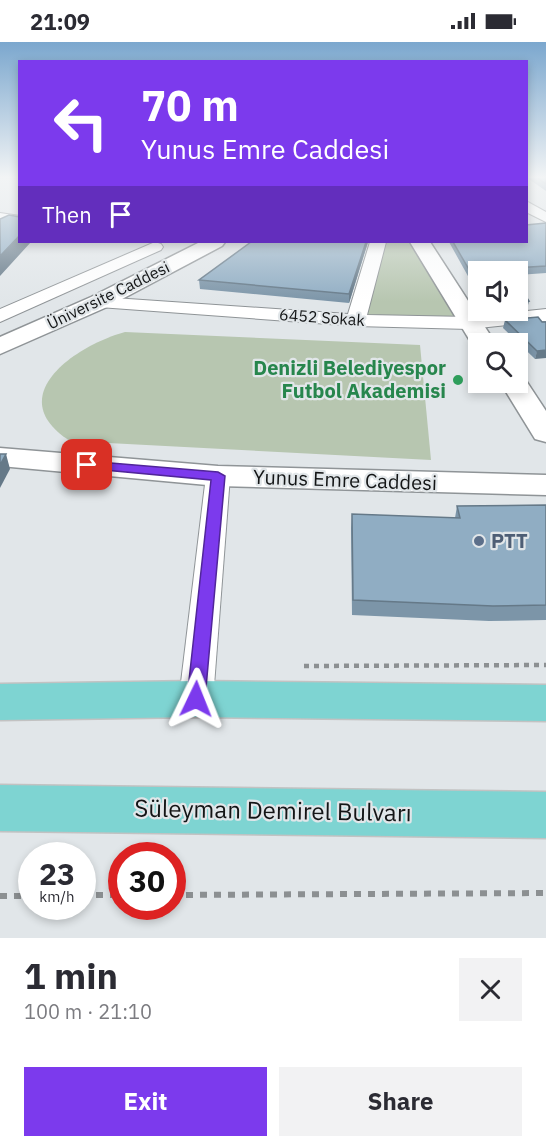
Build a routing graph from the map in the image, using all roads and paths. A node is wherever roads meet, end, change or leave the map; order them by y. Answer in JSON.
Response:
{"nodes":[{"id":1,"x":546,"y":218,"type":"edge"},
{"id":2,"x":528,"y":220,"type":"edge"},
{"id":3,"x":131,"y":243,"type":"edge"},
{"id":4,"x":213,"y":243,"type":"edge"},
{"id":5,"x":378,"y":243,"type":"edge"},
{"id":6,"x":421,"y":243,"type":"edge"},
{"id":7,"x":99,"y":302,"type":"junction"},
{"id":8,"x":546,"y":315,"type":"edge"},
{"id":9,"x":0,"y":316,"type":"edge"},
{"id":10,"x":356,"y":320,"type":"junction"},
{"id":11,"x":469,"y":323,"type":"junction"},
{"id":12,"x":476,"y":333,"type":"edge"},
{"id":13,"x":0,"y":345,"type":"edge"},
{"id":14,"x":520,"y":393,"type":"edge"},
{"id":15,"x":546,"y":433,"type":"edge"},
{"id":16,"x":0,"y":457,"type":"edge"},
{"id":17,"x":218,"y":476,"type":"junction"},
{"id":18,"x":546,"y":485,"type":"edge"},
{"id":19,"x":196,"y":699,"type":"junction"},
{"id":20,"x":0,"y":702,"type":"edge"},
{"id":21,"x":546,"y":703,"type":"edge"},
{"id":22,"x":0,"y":808,"type":"edge"},
{"id":23,"x":546,"y":815,"type":"edge"},
{"id":24,"x":546,"y":893,"type":"edge"},
{"id":25,"x":186,"y":894,"type":"edge"},
{"id":26,"x":0,"y":896,"type":"edge"},
{"id":27,"x":18,"y":896,"type":"edge"}],
"edges":[{"from":1,"to":2,"type":"street"},
{"from":3,"to":9,"type":"street"},
{"from":4,"to":7,"type":"street","name":"Üniversite Caddesi"},
{"from":5,"to":10,"type":"street"},
{"from":6,"to":11,"type":"street"},
{"from":7,"to":10,"type":"street","name":"6452 Sokak"},
{"from":7,"to":13,"type":"street","name":"Üniversite Caddesi"},
{"from":8,"to":11,"type":"street","name":"6452 Sokak"},
{"from":10,"to":11,"type":"street","name":"6452 Sokak"},
{"from":11,"to":12,"type":"street"},
{"from":14,"to":15,"type":"street"},
{"from":16,"to":17,"type":"street","name":"Yunus Emre Caddesi"},
{"from":17,"to":18,"type":"street","name":"Yunus Emre Caddesi"},
{"from":17,"to":19,"type":"street"},
{"from":19,"to":20,"type":"main road"},
{"from":19,"to":21,"type":"main road"},
{"from":22,"to":23,"type":"main road","name":"Süleyman Demirel Bulvarı"},
{"from":24,"to":25,"type":"path"},
{"from":26,"to":27,"type":"path"}]}
